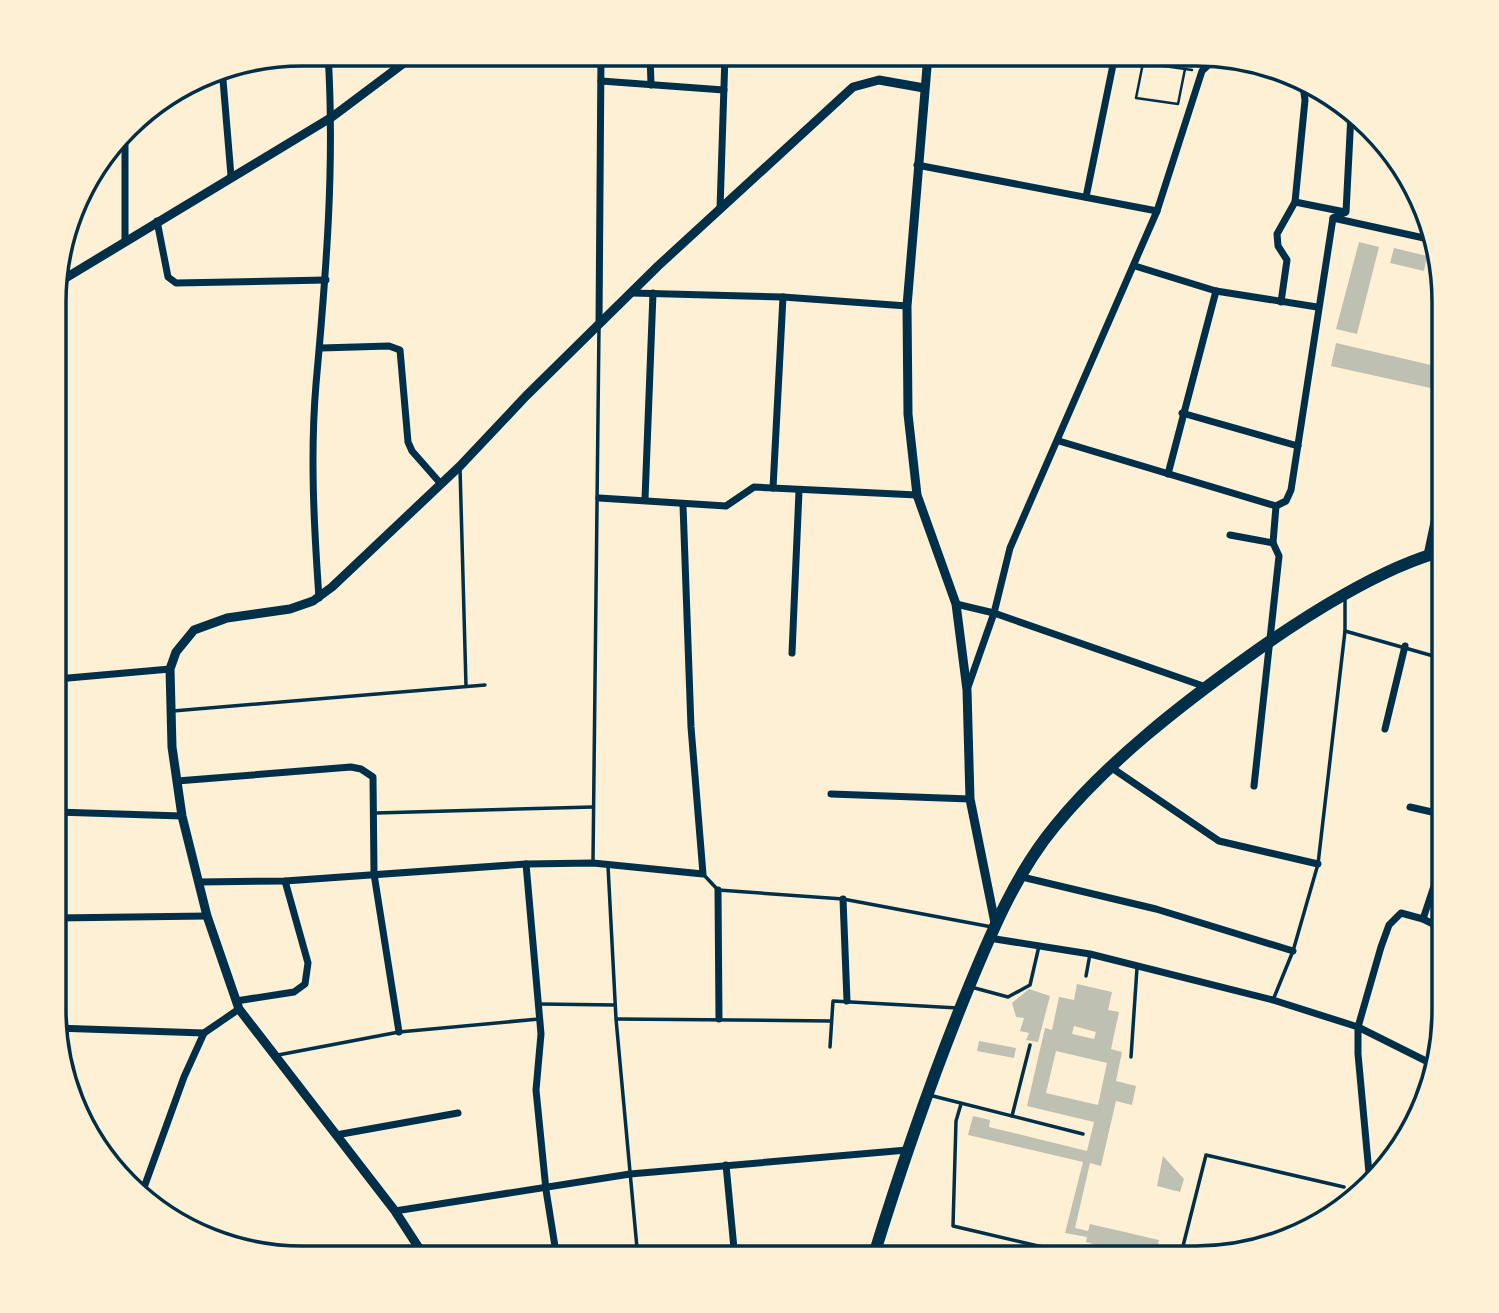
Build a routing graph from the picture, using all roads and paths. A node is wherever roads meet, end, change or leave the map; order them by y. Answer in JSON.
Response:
{"nodes":[{"id":1,"x":329,"y":66,"type":"edge"},
{"id":2,"x":400,"y":66,"type":"edge"},
{"id":3,"x":601,"y":66,"type":"edge"},
{"id":4,"x":650,"y":66,"type":"edge"},
{"id":5,"x":725,"y":66,"type":"edge"},
{"id":6,"x":927,"y":67,"type":"edge"},
{"id":7,"x":1113,"y":67,"type":"edge"},
{"id":8,"x":1142,"y":67,"type":"edge"},
{"id":9,"x":1171,"y":67,"type":"edge"},
{"id":10,"x":1191,"y":67,"type":"edge"},
{"id":11,"x":1206,"y":67,"type":"edge"},
{"id":12,"x":1185,"y":69,"type":"junction"},
{"id":13,"x":1190,"y":70,"type":"junction"},
{"id":14,"x":1202,"y":71,"type":"junction"},
{"id":15,"x":223,"y":81,"type":"edge"},
{"id":16,"x":601,"y":81,"type":"junction"},
{"id":17,"x":651,"y":85,"type":"junction"},
{"id":18,"x":924,"y":88,"type":"junction"},
{"id":19,"x":724,"y":90,"type":"junction"},
{"id":20,"x":1304,"y":93,"type":"edge"},
{"id":21,"x":332,"y":117,"type":"junction"},
{"id":22,"x":1350,"y":125,"type":"edge"},
{"id":23,"x":125,"y":147,"type":"edge"},
{"id":24,"x":917,"y":165,"type":"junction"},
{"id":25,"x":231,"y":176,"type":"junction"},
{"id":26,"x":1086,"y":197,"type":"junction"},
{"id":27,"x":1294,"y":202,"type":"junction"},
{"id":28,"x":720,"y":210,"type":"junction"},
{"id":29,"x":1157,"y":211,"type":"junction"},
{"id":30,"x":1346,"y":212,"type":"junction"},
{"id":31,"x":1333,"y":218,"type":"junction"},
{"id":32,"x":157,"y":221,"type":"junction"},
{"id":33,"x":1423,"y":238,"type":"edge"},
{"id":34,"x":125,"y":240,"type":"junction"},
{"id":35,"x":1135,"y":266,"type":"junction"},
{"id":36,"x":69,"y":276,"type":"edge"},
{"id":37,"x":326,"y":280,"type":"junction"},
{"id":38,"x":1216,"y":291,"type":"junction"},
{"id":39,"x":632,"y":293,"type":"junction"},
{"id":40,"x":653,"y":293,"type":"junction"},
{"id":41,"x":783,"y":297,"type":"junction"},
{"id":42,"x":1281,"y":302,"type":"junction"},
{"id":43,"x":907,"y":306,"type":"junction"},
{"id":44,"x":1317,"y":307,"type":"junction"},
{"id":45,"x":599,"y":324,"type":"junction"},
{"id":46,"x":321,"y":348,"type":"junction"},
{"id":47,"x":1182,"y":413,"type":"junction"},
{"id":48,"x":1059,"y":441,"type":"junction"},
{"id":49,"x":1298,"y":446,"type":"junction"},
{"id":50,"x":460,"y":466,"type":"junction"},
{"id":51,"x":1168,"y":474,"type":"junction"},
{"id":52,"x":441,"y":484,"type":"junction"},
{"id":53,"x":773,"y":488,"type":"junction"},
{"id":54,"x":799,"y":491,"type":"junction"},
{"id":55,"x":917,"y":495,"type":"junction"},
{"id":56,"x":599,"y":498,"type":"junction"},
{"id":57,"x":645,"y":499,"type":"junction"},
{"id":58,"x":683,"y":505,"type":"junction"},
{"id":59,"x":1276,"y":506,"type":"junction"},
{"id":60,"x":1432,"y":531,"type":"edge"},
{"id":61,"x":1230,"y":535,"type":"dead end"},
{"id":62,"x":1273,"y":543,"type":"junction"},
{"id":63,"x":1432,"y":554,"type":"edge"},
{"id":64,"x":1427,"y":555,"type":"junction"},
{"id":65,"x":1345,"y":596,"type":"junction"},
{"id":66,"x":318,"y":598,"type":"junction"},
{"id":67,"x":956,"y":604,"type":"junction"},
{"id":68,"x":994,"y":612,"type":"junction"},
{"id":69,"x":1345,"y":631,"type":"junction"},
{"id":70,"x":1268,"y":642,"type":"junction"},
{"id":71,"x":1405,"y":646,"type":"junction"},
{"id":72,"x":792,"y":653,"type":"dead end"},
{"id":73,"x":1432,"y":655,"type":"edge"},
{"id":74,"x":170,"y":669,"type":"junction"},
{"id":75,"x":67,"y":678,"type":"edge"},
{"id":76,"x":485,"y":685,"type":"dead end"},
{"id":77,"x":466,"y":686,"type":"junction"},
{"id":78,"x":1206,"y":687,"type":"junction"},
{"id":79,"x":967,"y":690,"type":"junction"},
{"id":80,"x":169,"y":711,"type":"junction"},
{"id":81,"x":1385,"y":729,"type":"dead end"},
{"id":82,"x":1112,"y":768,"type":"junction"},
{"id":83,"x":177,"y":781,"type":"junction"},
{"id":84,"x":1254,"y":786,"type":"dead end"},
{"id":85,"x":831,"y":794,"type":"dead end"},
{"id":86,"x":970,"y":799,"type":"junction"},
{"id":87,"x":593,"y":807,"type":"junction"},
{"id":88,"x":1410,"y":807,"type":"dead end"},
{"id":89,"x":67,"y":812,"type":"edge"},
{"id":90,"x":376,"y":813,"type":"junction"},
{"id":91,"x":1432,"y":813,"type":"edge"},
{"id":92,"x":182,"y":816,"type":"junction"},
{"id":93,"x":593,"y":863,"type":"junction"},
{"id":94,"x":526,"y":864,"type":"junction"},
{"id":95,"x":608,"y":864,"type":"junction"},
{"id":96,"x":1318,"y":864,"type":"junction"},
{"id":97,"x":374,"y":874,"type":"junction"},
{"id":98,"x":703,"y":874,"type":"junction"},
{"id":99,"x":1021,"y":877,"type":"junction"},
{"id":100,"x":285,"y":881,"type":"junction"},
{"id":101,"x":199,"y":882,"type":"junction"},
{"id":102,"x":718,"y":890,"type":"junction"},
{"id":103,"x":1432,"y":892,"type":"edge"},
{"id":104,"x":843,"y":899,"type":"junction"},
{"id":105,"x":207,"y":916,"type":"junction"},
{"id":106,"x":67,"y":918,"type":"edge"},
{"id":107,"x":1423,"y":919,"type":"junction"},
{"id":108,"x":1432,"y":924,"type":"edge"},
{"id":109,"x":993,"y":929,"type":"junction"},
{"id":110,"x":1039,"y":946,"type":"junction"},
{"id":111,"x":1293,"y":951,"type":"junction"},
{"id":112,"x":1090,"y":954,"type":"junction"},
{"id":113,"x":1137,"y":966,"type":"junction"},
{"id":114,"x":1086,"y":976,"type":"dead end"},
{"id":115,"x":969,"y":987,"type":"junction"},
{"id":116,"x":1273,"y":1000,"type":"junction"},
{"id":117,"x":847,"y":1001,"type":"junction"},
{"id":118,"x":538,"y":1004,"type":"junction"},
{"id":119,"x":237,"y":1005,"type":"junction"},
{"id":120,"x":615,"y":1005,"type":"junction"},
{"id":121,"x":960,"y":1008,"type":"junction"},
{"id":122,"x":616,"y":1019,"type":"junction"},
{"id":123,"x":719,"y":1019,"type":"junction"},
{"id":124,"x":539,"y":1020,"type":"junction"},
{"id":125,"x":831,"y":1021,"type":"junction"},
{"id":126,"x":1358,"y":1027,"type":"junction"},
{"id":127,"x":67,"y":1028,"type":"edge"},
{"id":128,"x":399,"y":1032,"type":"junction"},
{"id":129,"x":204,"y":1033,"type":"junction"},
{"id":130,"x":1030,"y":1045,"type":"dead end"},
{"id":131,"x":830,"y":1047,"type":"dead end"},
{"id":132,"x":274,"y":1056,"type":"junction"},
{"id":133,"x":1131,"y":1056,"type":"dead end"},
{"id":134,"x":1427,"y":1061,"type":"edge"},
{"id":135,"x":927,"y":1095,"type":"junction"},
{"id":136,"x":961,"y":1104,"type":"junction"},
{"id":137,"x":458,"y":1113,"type":"dead end"},
{"id":138,"x":1012,"y":1116,"type":"junction"},
{"id":139,"x":1083,"y":1134,"type":"dead end"},
{"id":140,"x":336,"y":1135,"type":"junction"},
{"id":141,"x":907,"y":1150,"type":"junction"},
{"id":142,"x":726,"y":1165,"type":"junction"},
{"id":143,"x":1369,"y":1171,"type":"edge"},
{"id":144,"x":630,"y":1174,"type":"junction"},
{"id":145,"x":145,"y":1186,"type":"edge"},
{"id":146,"x":1344,"y":1187,"type":"dead end"},
{"id":147,"x":546,"y":1190,"type":"junction"},
{"id":148,"x":395,"y":1211,"type":"junction"},
{"id":149,"x":418,"y":1246,"type":"edge"},
{"id":150,"x":555,"y":1246,"type":"edge"},
{"id":151,"x":637,"y":1246,"type":"edge"},
{"id":152,"x":734,"y":1246,"type":"edge"},
{"id":153,"x":877,"y":1246,"type":"edge"},
{"id":154,"x":1039,"y":1246,"type":"edge"},
{"id":155,"x":1183,"y":1246,"type":"edge"}],
"edges":[{"from":1,"to":21,"type":"street"},
{"from":2,"to":21,"type":"street"},
{"from":3,"to":16,"type":"street"},
{"from":4,"to":17,"type":"street"},
{"from":5,"to":19,"type":"street"},
{"from":6,"to":18,"type":"street"},
{"from":7,"to":26,"type":"street"},
{"from":8,"to":12,"type":"path"},
{"from":9,"to":12,"type":"path"},
{"from":10,"to":13,"type":"path"},
{"from":11,"to":14,"type":"street"},
{"from":12,"to":13,"type":"path"},
{"from":13,"to":14,"type":"path"},
{"from":14,"to":29,"type":"street"},
{"from":15,"to":25,"type":"street"},
{"from":16,"to":17,"type":"street"},
{"from":16,"to":45,"type":"street"},
{"from":17,"to":19,"type":"street"},
{"from":18,"to":24,"type":"street"},
{"from":18,"to":28,"type":"street"},
{"from":19,"to":28,"type":"street"},
{"from":20,"to":27,"type":"street"},
{"from":21,"to":25,"type":"street"},
{"from":21,"to":37,"type":"street"},
{"from":22,"to":30,"type":"street"},
{"from":23,"to":34,"type":"street"},
{"from":24,"to":26,"type":"street"},
{"from":24,"to":43,"type":"street"},
{"from":25,"to":32,"type":"street"},
{"from":26,"to":29,"type":"street"},
{"from":27,"to":30,"type":"street"},
{"from":27,"to":42,"type":"street"},
{"from":28,"to":39,"type":"street"},
{"from":29,"to":35,"type":"street"},
{"from":30,"to":31,"type":"street"},
{"from":31,"to":33,"type":"street"},
{"from":31,"to":44,"type":"street"},
{"from":32,"to":34,"type":"street"},
{"from":32,"to":37,"type":"street"},
{"from":34,"to":36,"type":"street"},
{"from":35,"to":38,"type":"street"},
{"from":35,"to":48,"type":"street"},
{"from":37,"to":46,"type":"street"},
{"from":38,"to":42,"type":"street"},
{"from":38,"to":47,"type":"street"},
{"from":39,"to":40,"type":"street"},
{"from":39,"to":45,"type":"street"},
{"from":40,"to":41,"type":"street"},
{"from":40,"to":57,"type":"street"},
{"from":41,"to":43,"type":"street"},
{"from":41,"to":53,"type":"street"},
{"from":42,"to":44,"type":"street"},
{"from":43,"to":55,"type":"street"},
{"from":44,"to":49,"type":"street"},
{"from":45,"to":50,"type":"street"},
{"from":45,"to":56,"type":"lane"},
{"from":46,"to":52,"type":"street"},
{"from":46,"to":66,"type":"street"},
{"from":47,"to":49,"type":"street"},
{"from":47,"to":51,"type":"street"},
{"from":48,"to":51,"type":"street"},
{"from":48,"to":68,"type":"street"},
{"from":49,"to":59,"type":"street"},
{"from":50,"to":52,"type":"street"},
{"from":50,"to":77,"type":"lane"},
{"from":51,"to":59,"type":"street"},
{"from":52,"to":66,"type":"street"},
{"from":53,"to":54,"type":"street"},
{"from":53,"to":58,"type":"street"},
{"from":54,"to":55,"type":"street"},
{"from":54,"to":72,"type":"street"},
{"from":55,"to":67,"type":"street"},
{"from":56,"to":57,"type":"street"},
{"from":56,"to":87,"type":"lane"},
{"from":57,"to":58,"type":"street"},
{"from":58,"to":98,"type":"street"},
{"from":59,"to":62,"type":"street"},
{"from":60,"to":64,"type":"street"},
{"from":61,"to":62,"type":"street"},
{"from":62,"to":70,"type":"street"},
{"from":63,"to":64,"type":"main road"},
{"from":64,"to":65,"type":"main road"},
{"from":65,"to":69,"type":"lane"},
{"from":65,"to":70,"type":"main road"},
{"from":66,"to":74,"type":"street"},
{"from":67,"to":68,"type":"street"},
{"from":67,"to":79,"type":"street"},
{"from":68,"to":78,"type":"street"},
{"from":68,"to":79,"type":"street"},
{"from":69,"to":71,"type":"lane"},
{"from":69,"to":96,"type":"lane"},
{"from":70,"to":78,"type":"main road"},
{"from":70,"to":84,"type":"street"},
{"from":71,"to":73,"type":"lane"},
{"from":71,"to":81,"type":"street"},
{"from":74,"to":75,"type":"street"},
{"from":74,"to":80,"type":"street"},
{"from":76,"to":77,"type":"lane"},
{"from":77,"to":80,"type":"lane"},
{"from":78,"to":82,"type":"main road"},
{"from":79,"to":86,"type":"street"},
{"from":80,"to":83,"type":"street"},
{"from":82,"to":96,"type":"street"},
{"from":82,"to":99,"type":"main road"},
{"from":83,"to":90,"type":"street"},
{"from":83,"to":92,"type":"street"},
{"from":85,"to":86,"type":"street"},
{"from":86,"to":109,"type":"street"},
{"from":87,"to":90,"type":"lane"},
{"from":87,"to":93,"type":"lane"},
{"from":88,"to":91,"type":"street"},
{"from":89,"to":92,"type":"street"},
{"from":90,"to":97,"type":"street"},
{"from":92,"to":101,"type":"street"},
{"from":93,"to":94,"type":"street"},
{"from":93,"to":95,"type":"street"},
{"from":94,"to":97,"type":"street"},
{"from":94,"to":118,"type":"street"},
{"from":95,"to":98,"type":"street"},
{"from":95,"to":120,"type":"lane"},
{"from":96,"to":111,"type":"lane"},
{"from":97,"to":100,"type":"street"},
{"from":97,"to":128,"type":"street"},
{"from":98,"to":102,"type":"lane"},
{"from":99,"to":109,"type":"main road"},
{"from":99,"to":111,"type":"street"},
{"from":100,"to":101,"type":"street"},
{"from":100,"to":119,"type":"street"},
{"from":101,"to":105,"type":"street"},
{"from":102,"to":104,"type":"lane"},
{"from":102,"to":123,"type":"street"},
{"from":103,"to":107,"type":"street"},
{"from":104,"to":109,"type":"lane"},
{"from":104,"to":117,"type":"street"},
{"from":105,"to":106,"type":"street"},
{"from":105,"to":119,"type":"street"},
{"from":107,"to":108,"type":"street"},
{"from":107,"to":126,"type":"street"},
{"from":109,"to":110,"type":"street"},
{"from":109,"to":115,"type":"main road"},
{"from":110,"to":112,"type":"street"},
{"from":110,"to":115,"type":"lane"},
{"from":111,"to":116,"type":"lane"},
{"from":112,"to":113,"type":"street"},
{"from":112,"to":114,"type":"lane"},
{"from":113,"to":116,"type":"street"},
{"from":113,"to":133,"type":"lane"},
{"from":115,"to":121,"type":"main road"},
{"from":116,"to":126,"type":"street"},
{"from":117,"to":121,"type":"lane"},
{"from":117,"to":125,"type":"lane"},
{"from":118,"to":120,"type":"lane"},
{"from":118,"to":124,"type":"street"},
{"from":119,"to":129,"type":"street"},
{"from":119,"to":132,"type":"street"},
{"from":120,"to":122,"type":"lane"},
{"from":121,"to":135,"type":"main road"},
{"from":122,"to":123,"type":"lane"},
{"from":122,"to":144,"type":"lane"},
{"from":123,"to":125,"type":"lane"},
{"from":124,"to":128,"type":"lane"},
{"from":124,"to":147,"type":"street"},
{"from":125,"to":131,"type":"lane"},
{"from":126,"to":134,"type":"street"},
{"from":126,"to":143,"type":"street"},
{"from":127,"to":129,"type":"street"},
{"from":128,"to":132,"type":"lane"},
{"from":129,"to":145,"type":"street"},
{"from":130,"to":138,"type":"lane"},
{"from":132,"to":140,"type":"street"},
{"from":135,"to":136,"type":"lane"},
{"from":135,"to":141,"type":"main road"},
{"from":136,"to":138,"type":"lane"},
{"from":136,"to":154,"type":"lane"},
{"from":137,"to":140,"type":"street"},
{"from":138,"to":139,"type":"lane"},
{"from":140,"to":148,"type":"street"},
{"from":141,"to":142,"type":"street"},
{"from":141,"to":153,"type":"main road"},
{"from":142,"to":144,"type":"street"},
{"from":142,"to":152,"type":"street"},
{"from":144,"to":147,"type":"street"},
{"from":144,"to":151,"type":"lane"},
{"from":146,"to":155,"type":"lane"},
{"from":147,"to":148,"type":"street"},
{"from":147,"to":150,"type":"street"},
{"from":148,"to":149,"type":"street"}]}
